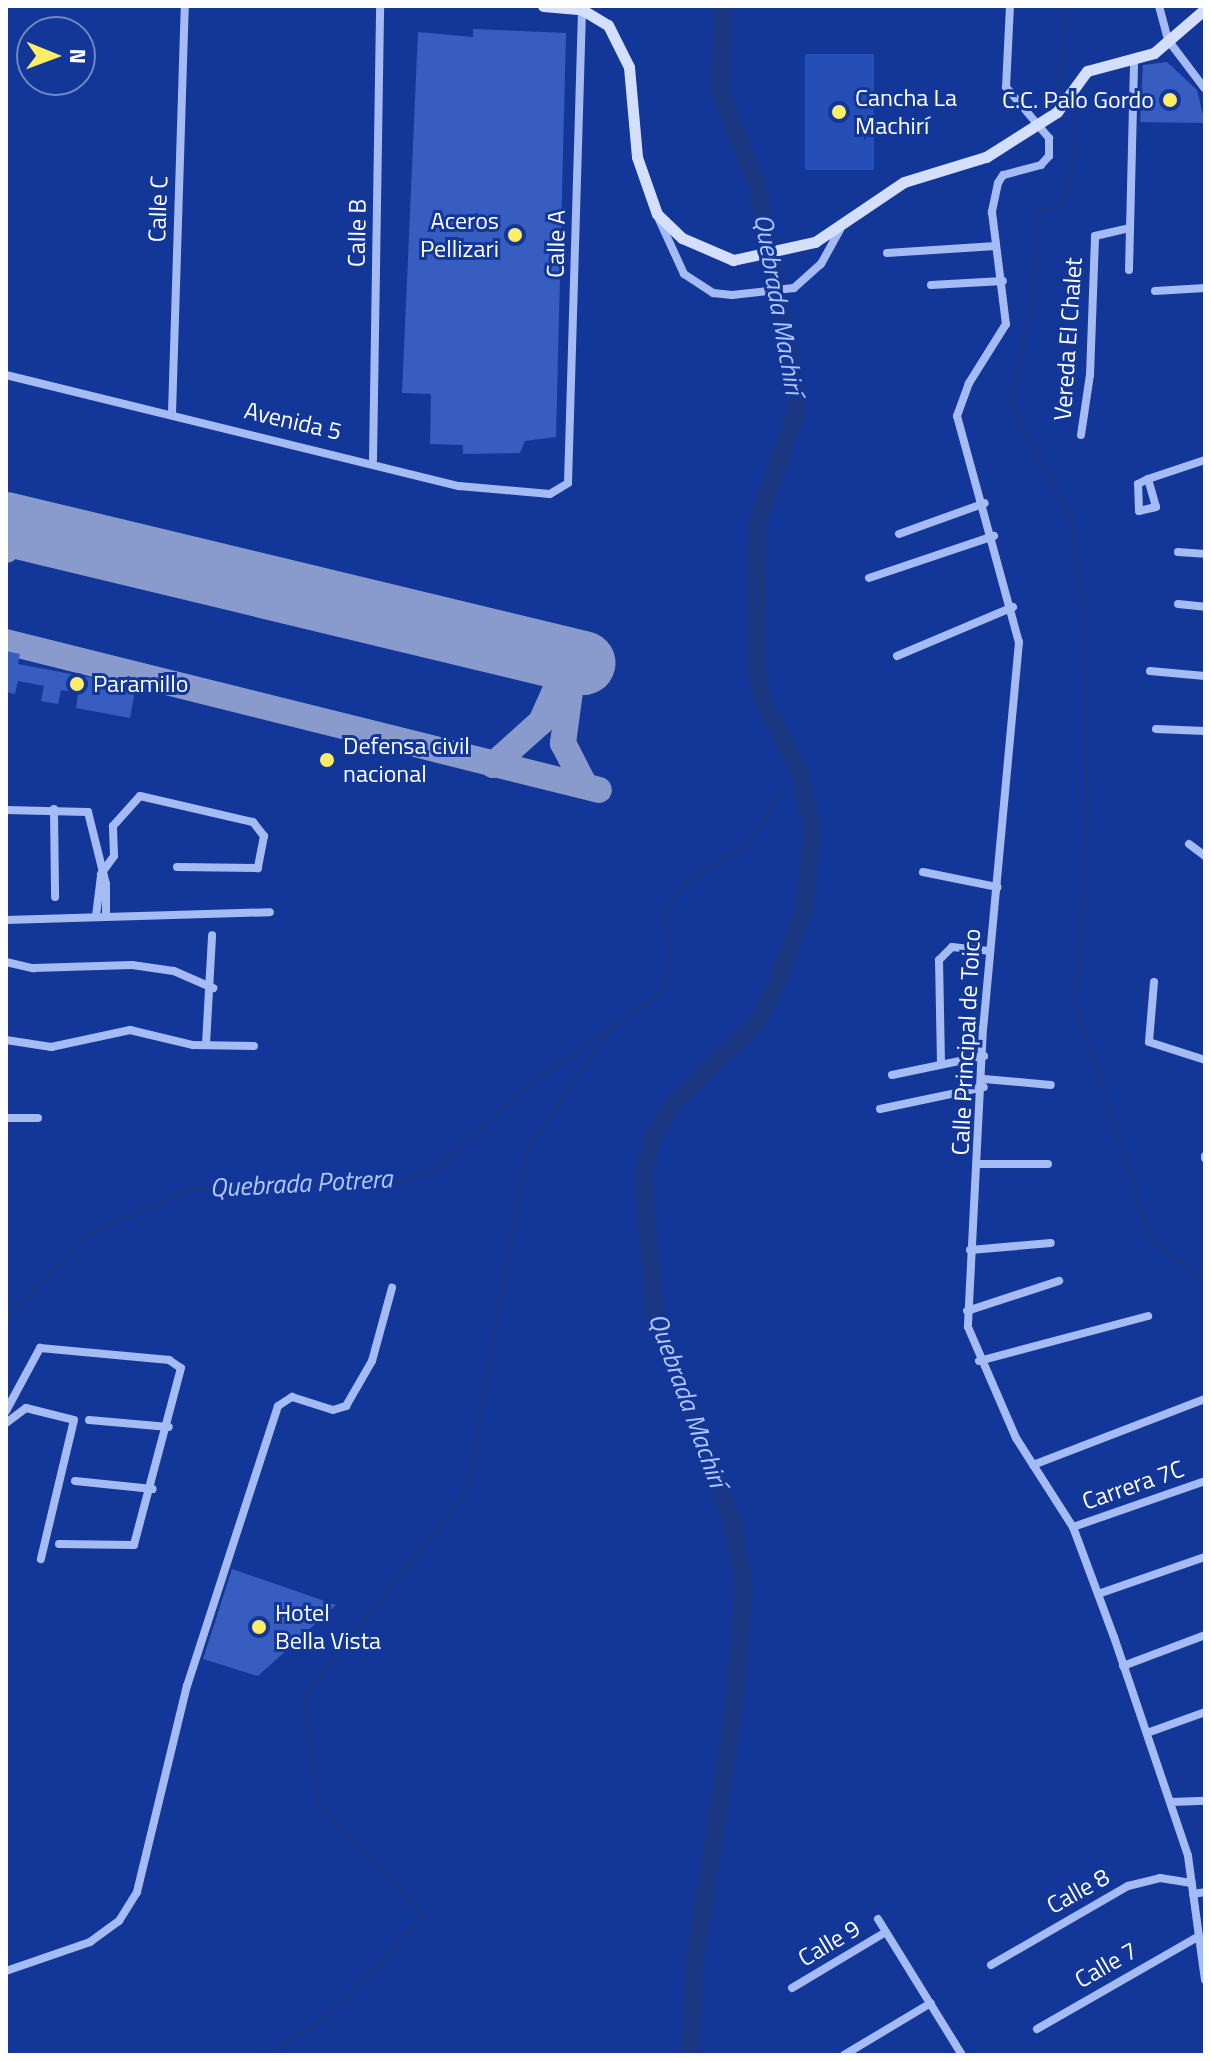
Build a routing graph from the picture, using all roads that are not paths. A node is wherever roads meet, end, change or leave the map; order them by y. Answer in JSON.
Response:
{"nodes":[{"id":1,"x":185,"y":6,"type":"edge"},
{"id":2,"x":380,"y":6,"type":"edge"},
{"id":3,"x":543,"y":6,"type":"edge"},
{"id":4,"x":1010,"y":6,"type":"edge"},
{"id":5,"x":1159,"y":6,"type":"edge"},
{"id":6,"x":582,"y":7,"type":"edge"},
{"id":7,"x":1205,"y":9,"type":"edge"},
{"id":8,"x":1168,"y":40,"type":"junction"},
{"id":9,"x":1134,"y":60,"type":"junction"},
{"id":10,"x":1205,"y":89,"type":"edge"},
{"id":11,"x":1037,"y":122,"type":"junction"},
{"id":12,"x":657,"y":214,"type":"junction"},
{"id":13,"x":1130,"y":228,"type":"junction"},
{"id":14,"x":840,"y":230,"type":"junction"},
{"id":15,"x":996,"y":246,"type":"junction"},
{"id":16,"x":887,"y":253,"type":"dead end"},
{"id":17,"x":1129,"y":270,"type":"dead end"},
{"id":18,"x":1003,"y":281,"type":"junction"},
{"id":19,"x":931,"y":285,"type":"dead end"},
{"id":20,"x":1205,"y":288,"type":"edge"},
{"id":21,"x":1155,"y":291,"type":"dead end"},
{"id":22,"x":6,"y":375,"type":"edge"},
{"id":23,"x":172,"y":413,"type":"junction"},
{"id":24,"x":1081,"y":435,"type":"dead end"},
{"id":25,"x":373,"y":460,"type":"junction"},
{"id":26,"x":1205,"y":460,"type":"edge"},
{"id":27,"x":1148,"y":479,"type":"dead end"},
{"id":28,"x":568,"y":483,"type":"joint"},
{"id":29,"x":985,"y":503,"type":"junction"},
{"id":30,"x":899,"y":534,"type":"dead end"},
{"id":31,"x":994,"y":536,"type":"junction"},
{"id":32,"x":1178,"y":552,"type":"dead end"},
{"id":33,"x":1205,"y":554,"type":"edge"},
{"id":34,"x":869,"y":578,"type":"dead end"},
{"id":35,"x":1178,"y":604,"type":"dead end"},
{"id":36,"x":1013,"y":607,"type":"junction"},
{"id":37,"x":1205,"y":607,"type":"edge"},
{"id":38,"x":897,"y":656,"type":"dead end"},
{"id":39,"x":1150,"y":671,"type":"dead end"},
{"id":40,"x":1205,"y":676,"type":"edge"},
{"id":41,"x":1156,"y":729,"type":"dead end"},
{"id":42,"x":1205,"y":731,"type":"edge"},
{"id":43,"x":54,"y":809,"type":"junction"},
{"id":44,"x":6,"y":810,"type":"edge"},
{"id":45,"x":1189,"y":844,"type":"dead end"},
{"id":46,"x":1205,"y":856,"type":"edge"},
{"id":47,"x":177,"y":867,"type":"dead end"},
{"id":48,"x":923,"y":872,"type":"dead end"},
{"id":49,"x":101,"y":875,"type":"junction"},
{"id":50,"x":997,"y":887,"type":"junction"},
{"id":51,"x":55,"y":897,"type":"dead end"},
{"id":52,"x":270,"y":912,"type":"dead end"},
{"id":53,"x":106,"y":915,"type":"junction"},
{"id":54,"x":91,"y":916,"type":"junction"},
{"id":55,"x":6,"y":917,"type":"edge"},
{"id":56,"x":212,"y":935,"type":"dead end"},
{"id":57,"x":989,"y":951,"type":"junction"},
{"id":58,"x":6,"y":962,"type":"edge"},
{"id":59,"x":1154,"y":982,"type":"dead end"},
{"id":60,"x":213,"y":988,"type":"junction"},
{"id":61,"x":6,"y":1040,"type":"edge"},
{"id":62,"x":206,"y":1044,"type":"junction"},
{"id":63,"x":254,"y":1046,"type":"dead end"},
{"id":64,"x":984,"y":1056,"type":"junction"},
{"id":65,"x":1205,"y":1060,"type":"edge"},
{"id":66,"x":941,"y":1063,"type":"junction"},
{"id":67,"x":892,"y":1075,"type":"dead end"},
{"id":68,"x":984,"y":1083,"type":"junction"},
{"id":69,"x":1051,"y":1085,"type":"dead end"},
{"id":70,"x":880,"y":1109,"type":"dead end"},
{"id":71,"x":6,"y":1118,"type":"edge"},
{"id":72,"x":38,"y":1118,"type":"dead end"},
{"id":73,"x":979,"y":1164,"type":"junction"},
{"id":74,"x":1048,"y":1164,"type":"dead end"},
{"id":75,"x":1051,"y":1243,"type":"dead end"},
{"id":76,"x":970,"y":1250,"type":"junction"},
{"id":77,"x":1059,"y":1281,"type":"dead end"},
{"id":78,"x":392,"y":1288,"type":"dead end"},
{"id":79,"x":967,"y":1311,"type":"junction"},
{"id":80,"x":1148,"y":1316,"type":"dead end"},
{"id":81,"x":979,"y":1361,"type":"junction"},
{"id":82,"x":1205,"y":1399,"type":"edge"},
{"id":83,"x":6,"y":1411,"type":"edge"},
{"id":84,"x":89,"y":1420,"type":"dead end"},
{"id":85,"x":6,"y":1423,"type":"edge"},
{"id":86,"x":169,"y":1427,"type":"junction"},
{"id":87,"x":1033,"y":1465,"type":"junction"},
{"id":88,"x":75,"y":1481,"type":"dead end"},
{"id":89,"x":1205,"y":1481,"type":"edge"},
{"id":90,"x":153,"y":1489,"type":"junction"},
{"id":91,"x":1073,"y":1527,"type":"junction"},
{"id":92,"x":59,"y":1544,"type":"dead end"},
{"id":93,"x":1205,"y":1557,"type":"edge"},
{"id":94,"x":41,"y":1559,"type":"dead end"},
{"id":95,"x":1098,"y":1594,"type":"junction"},
{"id":96,"x":1205,"y":1635,"type":"edge"},
{"id":97,"x":1123,"y":1666,"type":"junction"},
{"id":98,"x":1205,"y":1712,"type":"edge"},
{"id":99,"x":1147,"y":1733,"type":"junction"},
{"id":100,"x":1205,"y":1801,"type":"edge"},
{"id":101,"x":1171,"y":1802,"type":"junction"},
{"id":102,"x":1192,"y":1883,"type":"junction"},
{"id":103,"x":1205,"y":1892,"type":"edge"},
{"id":104,"x":1193,"y":1894,"type":"junction"},
{"id":105,"x":878,"y":1919,"type":"dead end"},
{"id":106,"x":886,"y":1932,"type":"junction"},
{"id":107,"x":1196,"y":1938,"type":"junction"},
{"id":108,"x":1202,"y":1956,"type":"edge"},
{"id":109,"x":991,"y":1965,"type":"dead end"},
{"id":110,"x":6,"y":1971,"type":"edge"},
{"id":111,"x":1205,"y":1980,"type":"edge"},
{"id":112,"x":792,"y":1988,"type":"dead end"},
{"id":113,"x":931,"y":2003,"type":"junction"},
{"id":114,"x":1037,"y":2029,"type":"dead end"},
{"id":115,"x":844,"y":2055,"type":"edge"},
{"id":116,"x":962,"y":2055,"type":"edge"}],
"edges":[{"from":1,"to":23,"type":"street","name":"Calle C"},
{"from":2,"to":25,"type":"street","name":"Calle B"},
{"from":3,"to":6,"type":"main road"},
{"from":4,"to":11,"type":"street"},
{"from":5,"to":8,"type":"street"},
{"from":6,"to":12,"type":"main road"},
{"from":6,"to":28,"type":"street","name":"Calle A"},
{"from":7,"to":8,"type":"main road"},
{"from":8,"to":9,"type":"main road"},
{"from":8,"to":10,"type":"street"},
{"from":9,"to":11,"type":"main road"},
{"from":9,"to":13,"type":"street"},
{"from":11,"to":14,"type":"main road"},
{"from":11,"to":15,"type":"street","name":"Calle Principal de Toico"},
{"from":12,"to":14,"type":"main road"},
{"from":12,"to":14,"type":"street"},
{"from":13,"to":17,"type":"street"},
{"from":13,"to":24,"type":"street","name":"Vereda El Chalet"},
{"from":15,"to":16,"type":"street"},
{"from":15,"to":18,"type":"street","name":"Calle Principal de Toico"},
{"from":18,"to":19,"type":"street"},
{"from":18,"to":29,"type":"street","name":"Calle Principal de Toico"},
{"from":20,"to":21,"type":"street"},
{"from":22,"to":23,"type":"street","name":"Avenida 5"},
{"from":23,"to":25,"type":"street","name":"Avenida 5"},
{"from":25,"to":28,"type":"street","name":"Avenida 5"},
{"from":26,"to":27,"type":"street"},
{"from":29,"to":30,"type":"street"},
{"from":29,"to":31,"type":"street","name":"Calle Principal de Toico"},
{"from":31,"to":34,"type":"street"},
{"from":31,"to":36,"type":"street","name":"Calle Principal de Toico"},
{"from":32,"to":33,"type":"street"},
{"from":35,"to":37,"type":"street"},
{"from":36,"to":38,"type":"street"},
{"from":36,"to":50,"type":"street","name":"Calle Principal de Toico"},
{"from":39,"to":40,"type":"street"},
{"from":41,"to":42,"type":"street"},
{"from":43,"to":44,"type":"street"},
{"from":43,"to":49,"type":"street"},
{"from":43,"to":51,"type":"street"},
{"from":45,"to":46,"type":"street"},
{"from":47,"to":49,"type":"street"},
{"from":48,"to":50,"type":"street"},
{"from":49,"to":53,"type":"street"},
{"from":49,"to":54,"type":"street"},
{"from":50,"to":57,"type":"street","name":"Calle Principal de Toico"},
{"from":52,"to":53,"type":"street"},
{"from":53,"to":54,"type":"street"},
{"from":54,"to":55,"type":"street"},
{"from":56,"to":60,"type":"street"},
{"from":57,"to":64,"type":"street","name":"Calle Principal de Toico"},
{"from":57,"to":66,"type":"street"},
{"from":58,"to":60,"type":"street"},
{"from":59,"to":65,"type":"street"},
{"from":60,"to":62,"type":"street"},
{"from":61,"to":62,"type":"street"},
{"from":62,"to":63,"type":"street"},
{"from":64,"to":66,"type":"street"},
{"from":64,"to":68,"type":"street","name":"Calle Principal de Toico"},
{"from":66,"to":67,"type":"street"},
{"from":68,"to":69,"type":"street"},
{"from":68,"to":70,"type":"street"},
{"from":68,"to":73,"type":"street","name":"Calle Principal de Toico"},
{"from":71,"to":72,"type":"street"},
{"from":73,"to":74,"type":"street"},
{"from":73,"to":76,"type":"street","name":"Calle Principal de Toico"},
{"from":75,"to":76,"type":"street"},
{"from":76,"to":79,"type":"street","name":"Calle Principal de Toico"},
{"from":77,"to":79,"type":"street"},
{"from":78,"to":110,"type":"street"},
{"from":79,"to":81,"type":"street","name":"Calle Principal de Toico"},
{"from":80,"to":81,"type":"street"},
{"from":81,"to":87,"type":"street","name":"Calle Principal de Toico"},
{"from":82,"to":87,"type":"street"},
{"from":83,"to":86,"type":"street"},
{"from":84,"to":86,"type":"street"},
{"from":85,"to":94,"type":"street"},
{"from":86,"to":90,"type":"street"},
{"from":87,"to":91,"type":"street","name":"Calle Principal de Toico"},
{"from":88,"to":90,"type":"street"},
{"from":89,"to":91,"type":"street","name":"Carrera 7C"},
{"from":90,"to":92,"type":"street"},
{"from":91,"to":95,"type":"street","name":"Calle Principal de Toico"},
{"from":93,"to":95,"type":"street"},
{"from":95,"to":97,"type":"street","name":"Calle Principal de Toico"},
{"from":96,"to":97,"type":"street"},
{"from":97,"to":99,"type":"street","name":"Calle Principal de Toico"},
{"from":98,"to":99,"type":"street"},
{"from":99,"to":101,"type":"street","name":"Calle Principal de Toico"},
{"from":100,"to":101,"type":"street"},
{"from":101,"to":102,"type":"street","name":"Calle Principal de Toico"},
{"from":102,"to":104,"type":"street","name":"Calle Principal de Toico"},
{"from":102,"to":109,"type":"street","name":"Calle 8"},
{"from":103,"to":104,"type":"street"},
{"from":104,"to":107,"type":"street","name":"Calle Principal de Toico"},
{"from":105,"to":106,"type":"street"},
{"from":106,"to":112,"type":"street","name":"Calle 9"},
{"from":106,"to":113,"type":"street"},
{"from":107,"to":108,"type":"street","name":"Calle Principal de Toico"},
{"from":107,"to":114,"type":"street","name":"Calle 7"},
{"from":108,"to":111,"type":"street","name":"Calle Principal de Toico"},
{"from":113,"to":115,"type":"street"},
{"from":113,"to":116,"type":"street"}]}
